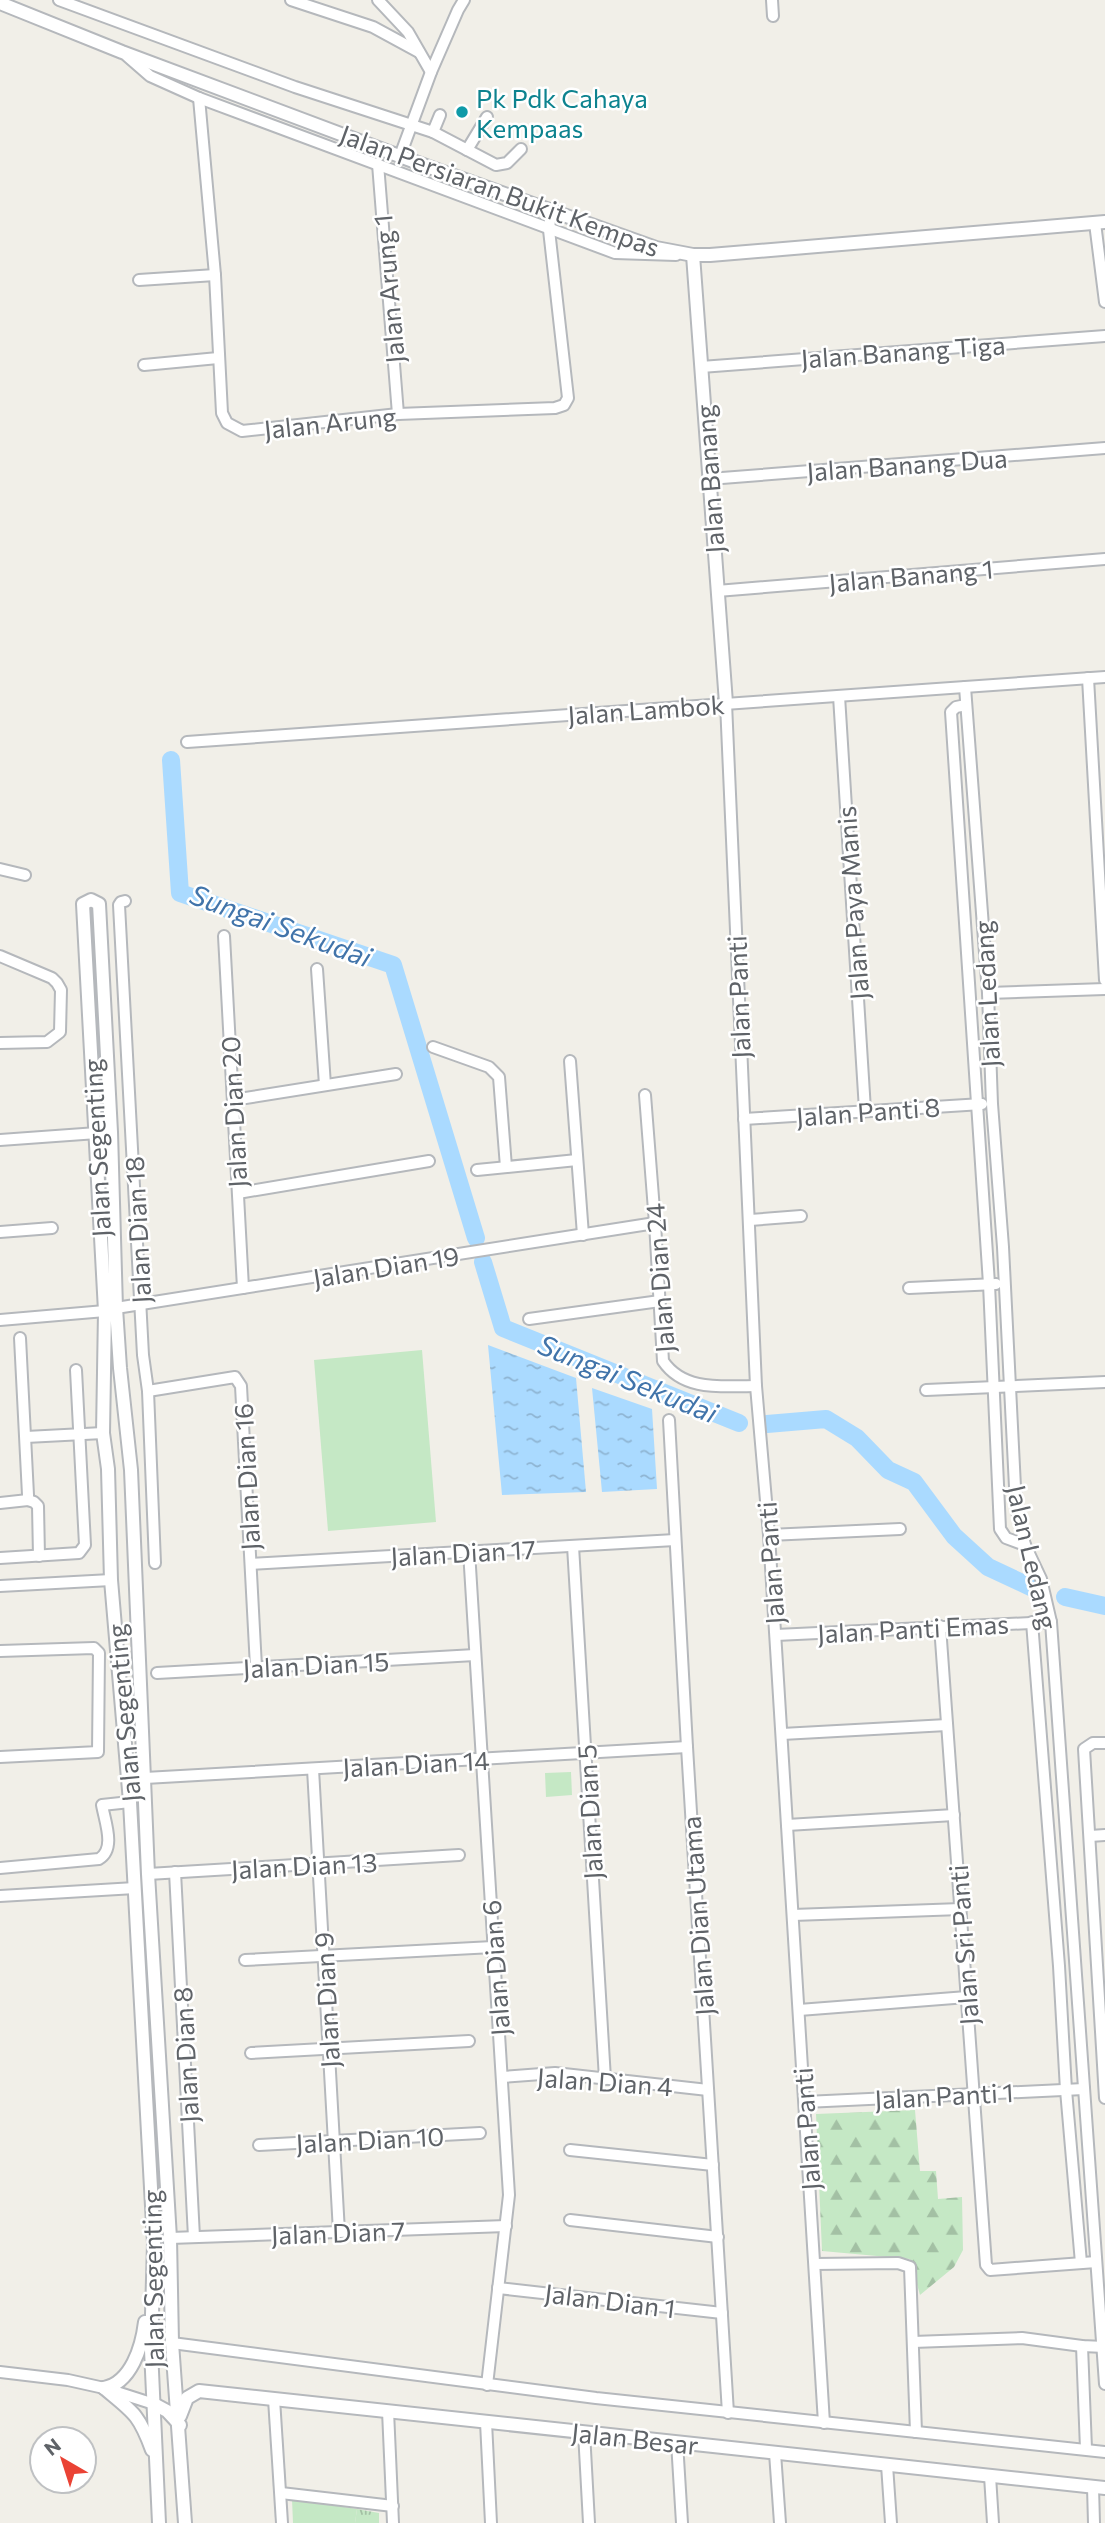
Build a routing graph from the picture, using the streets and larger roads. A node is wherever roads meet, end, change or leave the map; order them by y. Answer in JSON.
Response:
{"nodes":[{"id":1,"x":59,"y":0,"type":"edge"},
{"id":2,"x":291,"y":0,"type":"edge"},
{"id":3,"x":464,"y":0,"type":"edge"},
{"id":4,"x":772,"y":0,"type":"edge"},
{"id":5,"x":0,"y":3,"type":"edge"},
{"id":6,"x":382,"y":4,"type":"edge"},
{"id":7,"x":773,"y":16,"type":"dead end"},
{"id":8,"x":373,"y":27,"type":"junction"},
{"id":9,"x":122,"y":52,"type":"junction"},
{"id":10,"x":419,"y":52,"type":"junction"},
{"id":11,"x":431,"y":72,"type":"junction"},
{"id":12,"x":199,"y":98,"type":"junction"},
{"id":13,"x":440,"y":115,"type":"dead end"},
{"id":14,"x":487,"y":117,"type":"dead end"},
{"id":15,"x":413,"y":124,"type":"junction"},
{"id":16,"x":433,"y":132,"type":"junction"},
{"id":17,"x":522,"y":149,"type":"dead end"},
{"id":18,"x":467,"y":150,"type":"junction"},
{"id":19,"x":401,"y":156,"type":"junction"},
{"id":20,"x":378,"y":164,"type":"junction"},
{"id":21,"x":551,"y":209,"type":"junction"},
{"id":22,"x":1100,"y":223,"type":"edge"},
{"id":23,"x":549,"y":230,"type":"junction"},
{"id":24,"x":693,"y":255,"type":"junction"},
{"id":25,"x":215,"y":275,"type":"junction"},
{"id":26,"x":139,"y":280,"type":"dead end"},
{"id":27,"x":1105,"y":302,"type":"edge"},
{"id":28,"x":1105,"y":336,"type":"edge"},
{"id":29,"x":218,"y":358,"type":"junction"},
{"id":30,"x":144,"y":365,"type":"dead end"},
{"id":31,"x":701,"y":367,"type":"junction"},
{"id":32,"x":398,"y":414,"type":"junction"},
{"id":33,"x":1105,"y":448,"type":"edge"},
{"id":34,"x":709,"y":479,"type":"junction"},
{"id":35,"x":1105,"y":559,"type":"edge"},
{"id":36,"x":717,"y":591,"type":"junction"},
{"id":37,"x":1105,"y":677,"type":"edge"},
{"id":38,"x":1087,"y":678,"type":"junction"},
{"id":39,"x":965,"y":687,"type":"junction"},
{"id":40,"x":839,"y":695,"type":"junction"},
{"id":41,"x":726,"y":703,"type":"junction"},
{"id":42,"x":966,"y":705,"type":"junction"},
{"id":43,"x":187,"y":742,"type":"dead end"},
{"id":44,"x":0,"y":869,"type":"edge"},
{"id":45,"x":25,"y":875,"type":"dead end"},
{"id":46,"x":125,"y":901,"type":"dead end"},
{"id":47,"x":224,"y":936,"type":"dead end"},
{"id":48,"x":0,"y":956,"type":"edge"},
{"id":49,"x":317,"y":969,"type":"dead end"},
{"id":50,"x":1105,"y":980,"type":"edge"},
{"id":51,"x":1105,"y":989,"type":"edge"},
{"id":52,"x":988,"y":993,"type":"junction"},
{"id":53,"x":0,"y":1043,"type":"edge"},
{"id":54,"x":433,"y":1047,"type":"dead end"},
{"id":55,"x":570,"y":1061,"type":"dead end"},
{"id":56,"x":396,"y":1074,"type":"dead end"},
{"id":57,"x":325,"y":1085,"type":"junction"},
{"id":58,"x":645,"y":1095,"type":"dead end"},
{"id":59,"x":233,"y":1100,"type":"junction"},
{"id":60,"x":977,"y":1104,"type":"junction"},
{"id":61,"x":992,"y":1104,"type":"junction"},
{"id":62,"x":865,"y":1110,"type":"junction"},
{"id":63,"x":744,"y":1119,"type":"junction"},
{"id":64,"x":111,"y":1132,"type":"junction"},
{"id":65,"x":94,"y":1133,"type":"junction"},
{"id":66,"x":0,"y":1140,"type":"edge"},
{"id":67,"x":577,"y":1160,"type":"junction"},
{"id":68,"x":429,"y":1161,"type":"dead end"},
{"id":69,"x":506,"y":1167,"type":"junction"},
{"id":70,"x":477,"y":1170,"type":"dead end"},
{"id":71,"x":238,"y":1193,"type":"junction"},
{"id":72,"x":801,"y":1216,"type":"dead end"},
{"id":73,"x":750,"y":1220,"type":"junction"},
{"id":74,"x":655,"y":1223,"type":"junction"},
{"id":75,"x":52,"y":1228,"type":"dead end"},
{"id":76,"x":0,"y":1231,"type":"edge"},
{"id":77,"x":583,"y":1234,"type":"junction"},
{"id":78,"x":1006,"y":1283,"type":"junction"},
{"id":79,"x":989,"y":1284,"type":"junction"},
{"id":80,"x":243,"y":1288,"type":"junction"},
{"id":81,"x":909,"y":1288,"type":"dead end"},
{"id":82,"x":660,"y":1301,"type":"junction"},
{"id":83,"x":141,"y":1304,"type":"junction"},
{"id":84,"x":111,"y":1309,"type":"junction"},
{"id":85,"x":529,"y":1319,"type":"dead end"},
{"id":86,"x":0,"y":1320,"type":"edge"},
{"id":87,"x":20,"y":1338,"type":"dead end"},
{"id":88,"x":76,"y":1370,"type":"dead end"},
{"id":89,"x":1105,"y":1382,"type":"edge"},
{"id":90,"x":756,"y":1386,"type":"junction"},
{"id":91,"x":995,"y":1386,"type":"junction"},
{"id":92,"x":1008,"y":1386,"type":"junction"},
{"id":93,"x":926,"y":1390,"type":"dead end"},
{"id":94,"x":148,"y":1391,"type":"junction"},
{"id":95,"x":669,"y":1420,"type":"dead end"},
{"id":96,"x":103,"y":1433,"type":"junction"},
{"id":97,"x":79,"y":1434,"type":"junction"},
{"id":98,"x":26,"y":1437,"type":"junction"},
{"id":99,"x":130,"y":1462,"type":"junction"},
{"id":100,"x":108,"y":1469,"type":"junction"},
{"id":101,"x":27,"y":1500,"type":"junction"},
{"id":102,"x":0,"y":1503,"type":"edge"},
{"id":103,"x":900,"y":1529,"type":"dead end"},
{"id":104,"x":109,"y":1530,"type":"junction"},
{"id":105,"x":134,"y":1530,"type":"junction"},
{"id":106,"x":769,"y":1535,"type":"junction"},
{"id":107,"x":676,"y":1540,"type":"junction"},
{"id":108,"x":1025,"y":1545,"type":"junction"},
{"id":109,"x":573,"y":1546,"type":"junction"},
{"id":110,"x":469,"y":1551,"type":"junction"},
{"id":111,"x":39,"y":1556,"type":"junction"},
{"id":112,"x":0,"y":1559,"type":"edge"},
{"id":113,"x":155,"y":1563,"type":"dead end"},
{"id":114,"x":251,"y":1564,"type":"junction"},
{"id":115,"x":111,"y":1580,"type":"junction"},
{"id":116,"x":0,"y":1586,"type":"edge"},
{"id":117,"x":1032,"y":1622,"type":"junction"},
{"id":118,"x":1051,"y":1622,"type":"junction"},
{"id":119,"x":940,"y":1626,"type":"junction"},
{"id":120,"x":776,"y":1635,"type":"junction"},
{"id":121,"x":0,"y":1651,"type":"edge"},
{"id":122,"x":475,"y":1655,"type":"junction"},
{"id":123,"x":256,"y":1667,"type":"junction"},
{"id":124,"x":157,"y":1673,"type":"dead end"},
{"id":125,"x":947,"y":1725,"type":"junction"},
{"id":126,"x":782,"y":1734,"type":"junction"},
{"id":127,"x":1105,"y":1743,"type":"edge"},
{"id":128,"x":687,"y":1747,"type":"junction"},
{"id":129,"x":585,"y":1753,"type":"junction"},
{"id":130,"x":0,"y":1757,"type":"edge"},
{"id":131,"x":481,"y":1759,"type":"junction"},
{"id":132,"x":313,"y":1769,"type":"junction"},
{"id":133,"x":145,"y":1778,"type":"junction"},
{"id":134,"x":130,"y":1802,"type":"junction"},
{"id":135,"x":954,"y":1815,"type":"junction"},
{"id":136,"x":787,"y":1825,"type":"junction"},
{"id":137,"x":1105,"y":1835,"type":"edge"},
{"id":138,"x":1090,"y":1836,"type":"junction"},
{"id":139,"x":459,"y":1855,"type":"dead end"},
{"id":140,"x":1050,"y":1856,"type":"junction"},
{"id":141,"x":1068,"y":1856,"type":"junction"},
{"id":142,"x":319,"y":1864,"type":"junction"},
{"id":143,"x":0,"y":1868,"type":"edge"},
{"id":144,"x":175,"y":1872,"type":"junction"},
{"id":145,"x":148,"y":1874,"type":"junction"},
{"id":146,"x":135,"y":1888,"type":"junction"},
{"id":147,"x":0,"y":1896,"type":"edge"},
{"id":148,"x":961,"y":1909,"type":"junction"},
{"id":149,"x":793,"y":1915,"type":"junction"},
{"id":150,"x":1100,"y":1921,"type":"edge"},
{"id":151,"x":493,"y":1947,"type":"junction"},
{"id":152,"x":324,"y":1956,"type":"junction"},
{"id":153,"x":245,"y":1960,"type":"dead end"},
{"id":154,"x":967,"y":1997,"type":"junction"},
{"id":155,"x":1102,"y":2007,"type":"edge"},
{"id":156,"x":799,"y":2010,"type":"junction"},
{"id":157,"x":469,"y":2041,"type":"dead end"},
{"id":158,"x":329,"y":2049,"type":"junction"},
{"id":159,"x":251,"y":2053,"type":"dead end"},
{"id":160,"x":502,"y":2077,"type":"junction"},
{"id":161,"x":605,"y":2079,"type":"junction"},
{"id":162,"x":1084,"y":2089,"type":"junction"},
{"id":163,"x":709,"y":2090,"type":"junction"},
{"id":164,"x":1066,"y":2090,"type":"junction"},
{"id":165,"x":974,"y":2094,"type":"junction"},
{"id":166,"x":1105,"y":2096,"type":"edge"},
{"id":167,"x":805,"y":2102,"type":"junction"},
{"id":168,"x":480,"y":2133,"type":"dead end"},
{"id":169,"x":334,"y":2141,"type":"junction"},
{"id":170,"x":260,"y":2145,"type":"dead end"},
{"id":171,"x":570,"y":2150,"type":"dead end"},
{"id":172,"x":713,"y":2165,"type":"junction"},
{"id":173,"x":570,"y":2220,"type":"dead end"},
{"id":174,"x":506,"y":2226,"type":"junction"},
{"id":175,"x":339,"y":2232,"type":"junction"},
{"id":176,"x":194,"y":2237,"type":"junction"},
{"id":177,"x":718,"y":2237,"type":"junction"},
{"id":178,"x":170,"y":2238,"type":"junction"},
{"id":179,"x":1081,"y":2263,"type":"junction"},
{"id":180,"x":815,"y":2264,"type":"junction"},
{"id":181,"x":1099,"y":2269,"type":"edge"},
{"id":182,"x":153,"y":2280,"type":"junction"},
{"id":183,"x":498,"y":2288,"type":"junction"},
{"id":184,"x":722,"y":2313,"type":"junction"},
{"id":185,"x":913,"y":2342,"type":"junction"},
{"id":186,"x":172,"y":2343,"type":"junction"},
{"id":187,"x":1082,"y":2346,"type":"junction"},
{"id":188,"x":1104,"y":2347,"type":"edge"},
{"id":189,"x":0,"y":2372,"type":"edge"},
{"id":190,"x":176,"y":2379,"type":"junction"},
{"id":191,"x":1105,"y":2384,"type":"edge"},
{"id":192,"x":487,"y":2385,"type":"junction"},
{"id":193,"x":104,"y":2388,"type":"junction"},
{"id":194,"x":274,"y":2399,"type":"junction"},
{"id":195,"x":154,"y":2404,"type":"junction"},
{"id":196,"x":388,"y":2411,"type":"junction"},
{"id":197,"x":728,"y":2413,"type":"junction"},
{"id":198,"x":180,"y":2421,"type":"junction"},
{"id":199,"x":486,"y":2421,"type":"junction"},
{"id":200,"x":824,"y":2423,"type":"junction"},
{"id":201,"x":584,"y":2432,"type":"junction"},
{"id":202,"x":916,"y":2432,"type":"junction"},
{"id":203,"x":677,"y":2442,"type":"junction"},
{"id":204,"x":1086,"y":2449,"type":"junction"},
{"id":205,"x":1105,"y":2452,"type":"edge"},
{"id":206,"x":775,"y":2453,"type":"junction"},
{"id":207,"x":156,"y":2460,"type":"junction"},
{"id":208,"x":887,"y":2465,"type":"junction"},
{"id":209,"x":990,"y":2476,"type":"junction"},
{"id":210,"x":1099,"y":2488,"type":"edge"},
{"id":211,"x":281,"y":2493,"type":"junction"},
{"id":212,"x":393,"y":2506,"type":"junction"},
{"id":213,"x":185,"y":2521,"type":"edge"},
{"id":214,"x":159,"y":2523,"type":"edge"},
{"id":215,"x":282,"y":2523,"type":"edge"},
{"id":216,"x":393,"y":2523,"type":"edge"},
{"id":217,"x":491,"y":2523,"type":"edge"},
{"id":218,"x":589,"y":2523,"type":"edge"},
{"id":219,"x":682,"y":2523,"type":"edge"},
{"id":220,"x":780,"y":2523,"type":"edge"},
{"id":221,"x":891,"y":2523,"type":"edge"},
{"id":222,"x":993,"y":2523,"type":"edge"},
{"id":223,"x":1094,"y":2523,"type":"edge"}],
"edges":[{"from":1,"to":15,"type":"street"},
{"from":2,"to":8,"type":"street"},
{"from":3,"to":11,"type":"street"},
{"from":4,"to":7,"type":"street"},
{"from":5,"to":9,"type":"street","name":"Jalan Persiaran Bukit Kempas"},
{"from":6,"to":8,"type":"street"},
{"from":6,"to":10,"type":"street"},
{"from":8,"to":10,"type":"street"},
{"from":9,"to":12,"type":"street"},
{"from":9,"to":19,"type":"street","name":"Jalan Persiaran Bukit Kempas"},
{"from":10,"to":11,"type":"street"},
{"from":11,"to":15,"type":"street"},
{"from":12,"to":20,"type":"street"},
{"from":12,"to":25,"type":"street","name":"Jalan Arung"},
{"from":13,"to":16,"type":"street"},
{"from":14,"to":18,"type":"street"},
{"from":15,"to":16,"type":"street"},
{"from":15,"to":19,"type":"street"},
{"from":16,"to":18,"type":"street"},
{"from":17,"to":18,"type":"street"},
{"from":19,"to":21,"type":"street","name":"Jalan Persiaran Bukit Kempas"},
{"from":20,"to":23,"type":"street"},
{"from":20,"to":32,"type":"street","name":"Jalan Arung 1"},
{"from":21,"to":23,"type":"street","name":"Jalan Arung"},
{"from":21,"to":24,"type":"street","name":"Jalan Persiaran Bukit Kempas"},
{"from":22,"to":24,"type":"street","name":"Jalan Persiaran Bukit Kempas"},
{"from":22,"to":27,"type":"street"},
{"from":23,"to":24,"type":"street"},
{"from":23,"to":32,"type":"street","name":"Jalan Arung"},
{"from":24,"to":31,"type":"street","name":"Jalan Banang"},
{"from":25,"to":26,"type":"street"},
{"from":25,"to":29,"type":"street","name":"Jalan Arung"},
{"from":28,"to":31,"type":"street","name":"Jalan Banang Tiga"},
{"from":29,"to":30,"type":"street"},
{"from":29,"to":32,"type":"street","name":"Jalan Arung"},
{"from":31,"to":34,"type":"street","name":"Jalan Banang"},
{"from":33,"to":34,"type":"street","name":"Jalan Banang Dua"},
{"from":34,"to":36,"type":"street","name":"Jalan Banang"},
{"from":35,"to":36,"type":"street","name":"Jalan Banang 1"},
{"from":36,"to":41,"type":"street","name":"Jalan Banang"},
{"from":37,"to":38,"type":"street","name":"Jalan Lambok"},
{"from":38,"to":39,"type":"street","name":"Jalan Lambok"},
{"from":38,"to":50,"type":"street"},
{"from":39,"to":40,"type":"street","name":"Jalan Lambok"},
{"from":39,"to":42,"type":"street","name":"Jalan Ledang"},
{"from":40,"to":41,"type":"street","name":"Jalan Lambok"},
{"from":40,"to":62,"type":"street","name":"Jalan Paya Manis"},
{"from":41,"to":43,"type":"street","name":"Jalan Lambok"},
{"from":41,"to":63,"type":"street","name":"Jalan Panti"},
{"from":42,"to":52,"type":"street","name":"Jalan Ledang"},
{"from":42,"to":60,"type":"street"},
{"from":44,"to":45,"type":"street"},
{"from":46,"to":83,"type":"street","name":"Jalan Dian 18"},
{"from":47,"to":59,"type":"street","name":"Jalan Dian 20"},
{"from":48,"to":53,"type":"street"},
{"from":49,"to":57,"type":"street"},
{"from":51,"to":52,"type":"street"},
{"from":52,"to":61,"type":"street","name":"Jalan Ledang"},
{"from":54,"to":69,"type":"street"},
{"from":55,"to":67,"type":"street"},
{"from":56,"to":57,"type":"street"},
{"from":57,"to":59,"type":"street"},
{"from":58,"to":74,"type":"street","name":"Jalan Dian 24"},
{"from":59,"to":71,"type":"street","name":"Jalan Dian 20"},
{"from":60,"to":61,"type":"street","name":"Jalan Panti 8"},
{"from":60,"to":62,"type":"street","name":"Jalan Panti 8"},
{"from":60,"to":79,"type":"street"},
{"from":61,"to":78,"type":"street","name":"Jalan Ledang"},
{"from":62,"to":63,"type":"street","name":"Jalan Panti 8"},
{"from":63,"to":73,"type":"street","name":"Jalan Panti"},
{"from":64,"to":65,"type":"street"},
{"from":64,"to":65,"type":"street","name":"Jalan Segenting"},
{"from":64,"to":84,"type":"street","name":"Jalan Segenting"},
{"from":65,"to":66,"type":"street"},
{"from":65,"to":84,"type":"street","name":"Jalan Segenting"},
{"from":67,"to":69,"type":"street"},
{"from":67,"to":77,"type":"street"},
{"from":68,"to":71,"type":"street"},
{"from":69,"to":70,"type":"street"},
{"from":71,"to":80,"type":"street","name":"Jalan Dian 20"},
{"from":72,"to":73,"type":"street"},
{"from":73,"to":90,"type":"street","name":"Jalan Panti"},
{"from":74,"to":77,"type":"street","name":"Jalan Dian 19"},
{"from":74,"to":82,"type":"street","name":"Jalan Dian 24"},
{"from":75,"to":76,"type":"street"},
{"from":77,"to":80,"type":"street","name":"Jalan Dian 19"},
{"from":78,"to":79,"type":"street"},
{"from":78,"to":92,"type":"street","name":"Jalan Ledang"},
{"from":79,"to":81,"type":"street"},
{"from":79,"to":91,"type":"street"},
{"from":80,"to":83,"type":"street","name":"Jalan Dian 19"},
{"from":82,"to":85,"type":"street"},
{"from":82,"to":90,"type":"street","name":"Jalan Dian 24"},
{"from":83,"to":84,"type":"street","name":"Jalan Dian 19"},
{"from":83,"to":94,"type":"street","name":"Jalan Dian 18"},
{"from":84,"to":86,"type":"street","name":"Jalan Dian 19"},
{"from":84,"to":96,"type":"street","name":"Jalan Segenting"},
{"from":84,"to":99,"type":"street","name":"Jalan Segenting"},
{"from":87,"to":98,"type":"street"},
{"from":88,"to":97,"type":"street"},
{"from":89,"to":92,"type":"street"},
{"from":90,"to":106,"type":"street","name":"Jalan Panti"},
{"from":91,"to":92,"type":"street"},
{"from":91,"to":93,"type":"street"},
{"from":91,"to":108,"type":"street"},
{"from":92,"to":108,"type":"street","name":"Jalan Ledang"},
{"from":94,"to":113,"type":"street","name":"Jalan Dian 18"},
{"from":94,"to":114,"type":"street","name":"Jalan Dian 16"},
{"from":95,"to":107,"type":"street","name":"Jalan Dian Utama"},
{"from":96,"to":97,"type":"street"},
{"from":96,"to":100,"type":"street","name":"Jalan Segenting"},
{"from":97,"to":98,"type":"street"},
{"from":97,"to":111,"type":"street"},
{"from":98,"to":101,"type":"street"},
{"from":99,"to":100,"type":"street"},
{"from":99,"to":105,"type":"street","name":"Jalan Segenting"},
{"from":100,"to":104,"type":"street","name":"Jalan Segenting"},
{"from":101,"to":102,"type":"street"},
{"from":101,"to":111,"type":"street"},
{"from":103,"to":106,"type":"street"},
{"from":104,"to":105,"type":"street"},
{"from":104,"to":115,"type":"street","name":"Jalan Segenting"},
{"from":105,"to":133,"type":"street","name":"Jalan Segenting"},
{"from":106,"to":120,"type":"street","name":"Jalan Panti"},
{"from":107,"to":109,"type":"street","name":"Jalan Dian 17"},
{"from":107,"to":128,"type":"street","name":"Jalan Dian Utama"},
{"from":108,"to":118,"type":"street","name":"Jalan Ledang"},
{"from":109,"to":110,"type":"street","name":"Jalan Dian 17"},
{"from":109,"to":129,"type":"street","name":"Jalan Dian 5"},
{"from":110,"to":114,"type":"street","name":"Jalan Dian 17"},
{"from":110,"to":122,"type":"street","name":"Jalan Dian 6"},
{"from":111,"to":112,"type":"street"},
{"from":114,"to":123,"type":"street","name":"Jalan Dian 16"},
{"from":115,"to":116,"type":"street"},
{"from":115,"to":134,"type":"street","name":"Jalan Segenting"},
{"from":117,"to":118,"type":"street","name":"Jalan Panti Emas"},
{"from":117,"to":119,"type":"street","name":"Jalan Panti Emas"},
{"from":117,"to":140,"type":"street"},
{"from":118,"to":141,"type":"street","name":"Jalan Ledang"},
{"from":119,"to":120,"type":"street","name":"Jalan Panti Emas"},
{"from":119,"to":125,"type":"street","name":"Jalan Sri Panti"},
{"from":120,"to":126,"type":"street","name":"Jalan Panti"},
{"from":121,"to":130,"type":"street"},
{"from":122,"to":123,"type":"street","name":"Jalan Dian 15"},
{"from":122,"to":131,"type":"street","name":"Jalan Dian 6"},
{"from":123,"to":124,"type":"street","name":"Jalan Dian 15"},
{"from":125,"to":126,"type":"street"},
{"from":125,"to":135,"type":"street","name":"Jalan Sri Panti"},
{"from":126,"to":136,"type":"street","name":"Jalan Panti"},
{"from":127,"to":138,"type":"street"},
{"from":128,"to":129,"type":"street","name":"Jalan Dian 14"},
{"from":128,"to":163,"type":"street","name":"Jalan Dian Utama"},
{"from":129,"to":131,"type":"street","name":"Jalan Dian 14"},
{"from":129,"to":161,"type":"street","name":"Jalan Dian 5"},
{"from":131,"to":132,"type":"street","name":"Jalan Dian 14"},
{"from":131,"to":151,"type":"street","name":"Jalan Dian 6"},
{"from":132,"to":133,"type":"street","name":"Jalan Dian 14"},
{"from":132,"to":142,"type":"street","name":"Jalan Dian 9"},
{"from":133,"to":145,"type":"street","name":"Jalan Segenting"},
{"from":134,"to":143,"type":"street"},
{"from":134,"to":146,"type":"street","name":"Jalan Segenting"},
{"from":135,"to":136,"type":"street"},
{"from":135,"to":148,"type":"street","name":"Jalan Sri Panti"},
{"from":136,"to":149,"type":"street","name":"Jalan Panti"},
{"from":137,"to":138,"type":"street"},
{"from":138,"to":150,"type":"street"},
{"from":139,"to":142,"type":"street","name":"Jalan Dian 13"},
{"from":140,"to":141,"type":"street"},
{"from":140,"to":164,"type":"street"},
{"from":141,"to":162,"type":"street","name":"Jalan Ledang"},
{"from":142,"to":144,"type":"street","name":"Jalan Dian 13"},
{"from":142,"to":152,"type":"street","name":"Jalan Dian 9"},
{"from":144,"to":145,"type":"street","name":"Jalan Dian 13"},
{"from":144,"to":176,"type":"street","name":"Jalan Dian 8"},
{"from":145,"to":178,"type":"street","name":"Jalan Segenting"},
{"from":146,"to":147,"type":"street"},
{"from":146,"to":182,"type":"street","name":"Jalan Segenting"},
{"from":148,"to":149,"type":"street"},
{"from":148,"to":154,"type":"street","name":"Jalan Sri Panti"},
{"from":149,"to":156,"type":"street","name":"Jalan Panti"},
{"from":150,"to":155,"type":"street"},
{"from":151,"to":152,"type":"street"},
{"from":151,"to":160,"type":"street","name":"Jalan Dian 6"},
{"from":152,"to":153,"type":"street"},
{"from":152,"to":158,"type":"street","name":"Jalan Dian 9"},
{"from":154,"to":156,"type":"street"},
{"from":154,"to":165,"type":"street","name":"Jalan Sri Panti"},
{"from":155,"to":166,"type":"street"},
{"from":156,"to":167,"type":"street","name":"Jalan Panti"},
{"from":157,"to":158,"type":"street"},
{"from":158,"to":159,"type":"street"},
{"from":158,"to":169,"type":"street","name":"Jalan Dian 9"},
{"from":160,"to":161,"type":"street","name":"Jalan Dian 4"},
{"from":160,"to":174,"type":"street","name":"Jalan Dian 6"},
{"from":161,"to":163,"type":"street","name":"Jalan Dian 4"},
{"from":162,"to":164,"type":"street","name":"Jalan Panti 1"},
{"from":162,"to":181,"type":"street","name":"Jalan Ledang"},
{"from":163,"to":172,"type":"street","name":"Jalan Dian Utama"},
{"from":164,"to":165,"type":"street","name":"Jalan Panti 1"},
{"from":164,"to":179,"type":"street"},
{"from":165,"to":167,"type":"street","name":"Jalan Panti 1"},
{"from":165,"to":179,"type":"street","name":"Jalan Sri Panti"},
{"from":167,"to":180,"type":"street","name":"Jalan Panti"},
{"from":168,"to":169,"type":"street","name":"Jalan Dian 10"},
{"from":169,"to":170,"type":"street","name":"Jalan Dian 10"},
{"from":169,"to":175,"type":"street","name":"Jalan Dian 9"},
{"from":171,"to":172,"type":"street"},
{"from":172,"to":177,"type":"street","name":"Jalan Dian Utama"},
{"from":173,"to":177,"type":"street"},
{"from":174,"to":175,"type":"street","name":"Jalan Dian 7"},
{"from":174,"to":183,"type":"street","name":"Jalan Dian 6"},
{"from":175,"to":176,"type":"street","name":"Jalan Dian 7"},
{"from":176,"to":178,"type":"street","name":"Jalan Dian 7"},
{"from":177,"to":184,"type":"street","name":"Jalan Dian Utama"},
{"from":178,"to":182,"type":"street"},
{"from":178,"to":186,"type":"street","name":"Jalan Segenting"},
{"from":179,"to":181,"type":"street"},
{"from":180,"to":185,"type":"street"},
{"from":180,"to":200,"type":"street","name":"Jalan Panti"},
{"from":181,"to":188,"type":"street","name":"Jalan Ledang"},
{"from":182,"to":193,"type":"street"},
{"from":182,"to":195,"type":"street","name":"Jalan Segenting"},
{"from":183,"to":184,"type":"street","name":"Jalan Dian 1"},
{"from":183,"to":192,"type":"street","name":"Jalan Dian 6"},
{"from":184,"to":197,"type":"street","name":"Jalan Dian Utama"},
{"from":185,"to":187,"type":"street"},
{"from":185,"to":202,"type":"street"},
{"from":186,"to":190,"type":"street","name":"Jalan Segenting"},
{"from":186,"to":192,"type":"street","name":"Jalan Besar"},
{"from":187,"to":188,"type":"street"},
{"from":187,"to":204,"type":"street"},
{"from":188,"to":191,"type":"street","name":"Jalan Ledang"},
{"from":189,"to":193,"type":"street"},
{"from":190,"to":195,"type":"street"},
{"from":190,"to":198,"type":"street","name":"Jalan Segenting"},
{"from":192,"to":197,"type":"street","name":"Jalan Besar"},
{"from":193,"to":195,"type":"street"},
{"from":193,"to":207,"type":"street"},
{"from":194,"to":196,"type":"street","name":"Jalan Besar"},
{"from":194,"to":198,"type":"street","name":"Jalan Besar"},
{"from":194,"to":211,"type":"street"},
{"from":195,"to":198,"type":"street"},
{"from":195,"to":207,"type":"street","name":"Jalan Segenting"},
{"from":196,"to":199,"type":"street","name":"Jalan Besar"},
{"from":196,"to":212,"type":"street"},
{"from":197,"to":200,"type":"street","name":"Jalan Besar"},
{"from":198,"to":213,"type":"street","name":"Jalan Segenting"},
{"from":199,"to":201,"type":"street","name":"Jalan Besar"},
{"from":199,"to":217,"type":"street"},
{"from":200,"to":202,"type":"street","name":"Jalan Besar"},
{"from":201,"to":203,"type":"street","name":"Jalan Besar"},
{"from":201,"to":218,"type":"street"},
{"from":202,"to":204,"type":"street","name":"Jalan Besar"},
{"from":203,"to":206,"type":"street","name":"Jalan Besar"},
{"from":203,"to":219,"type":"street"},
{"from":204,"to":205,"type":"street","name":"Jalan Besar"},
{"from":206,"to":208,"type":"street","name":"Jalan Besar"},
{"from":206,"to":220,"type":"street"},
{"from":207,"to":214,"type":"street","name":"Jalan Segenting"},
{"from":208,"to":209,"type":"street","name":"Jalan Besar"},
{"from":208,"to":221,"type":"street"},
{"from":209,"to":210,"type":"street","name":"Jalan Besar"},
{"from":209,"to":222,"type":"street"},
{"from":210,"to":223,"type":"street"},
{"from":211,"to":212,"type":"street"},
{"from":211,"to":215,"type":"street"},
{"from":212,"to":216,"type":"street"}]}
